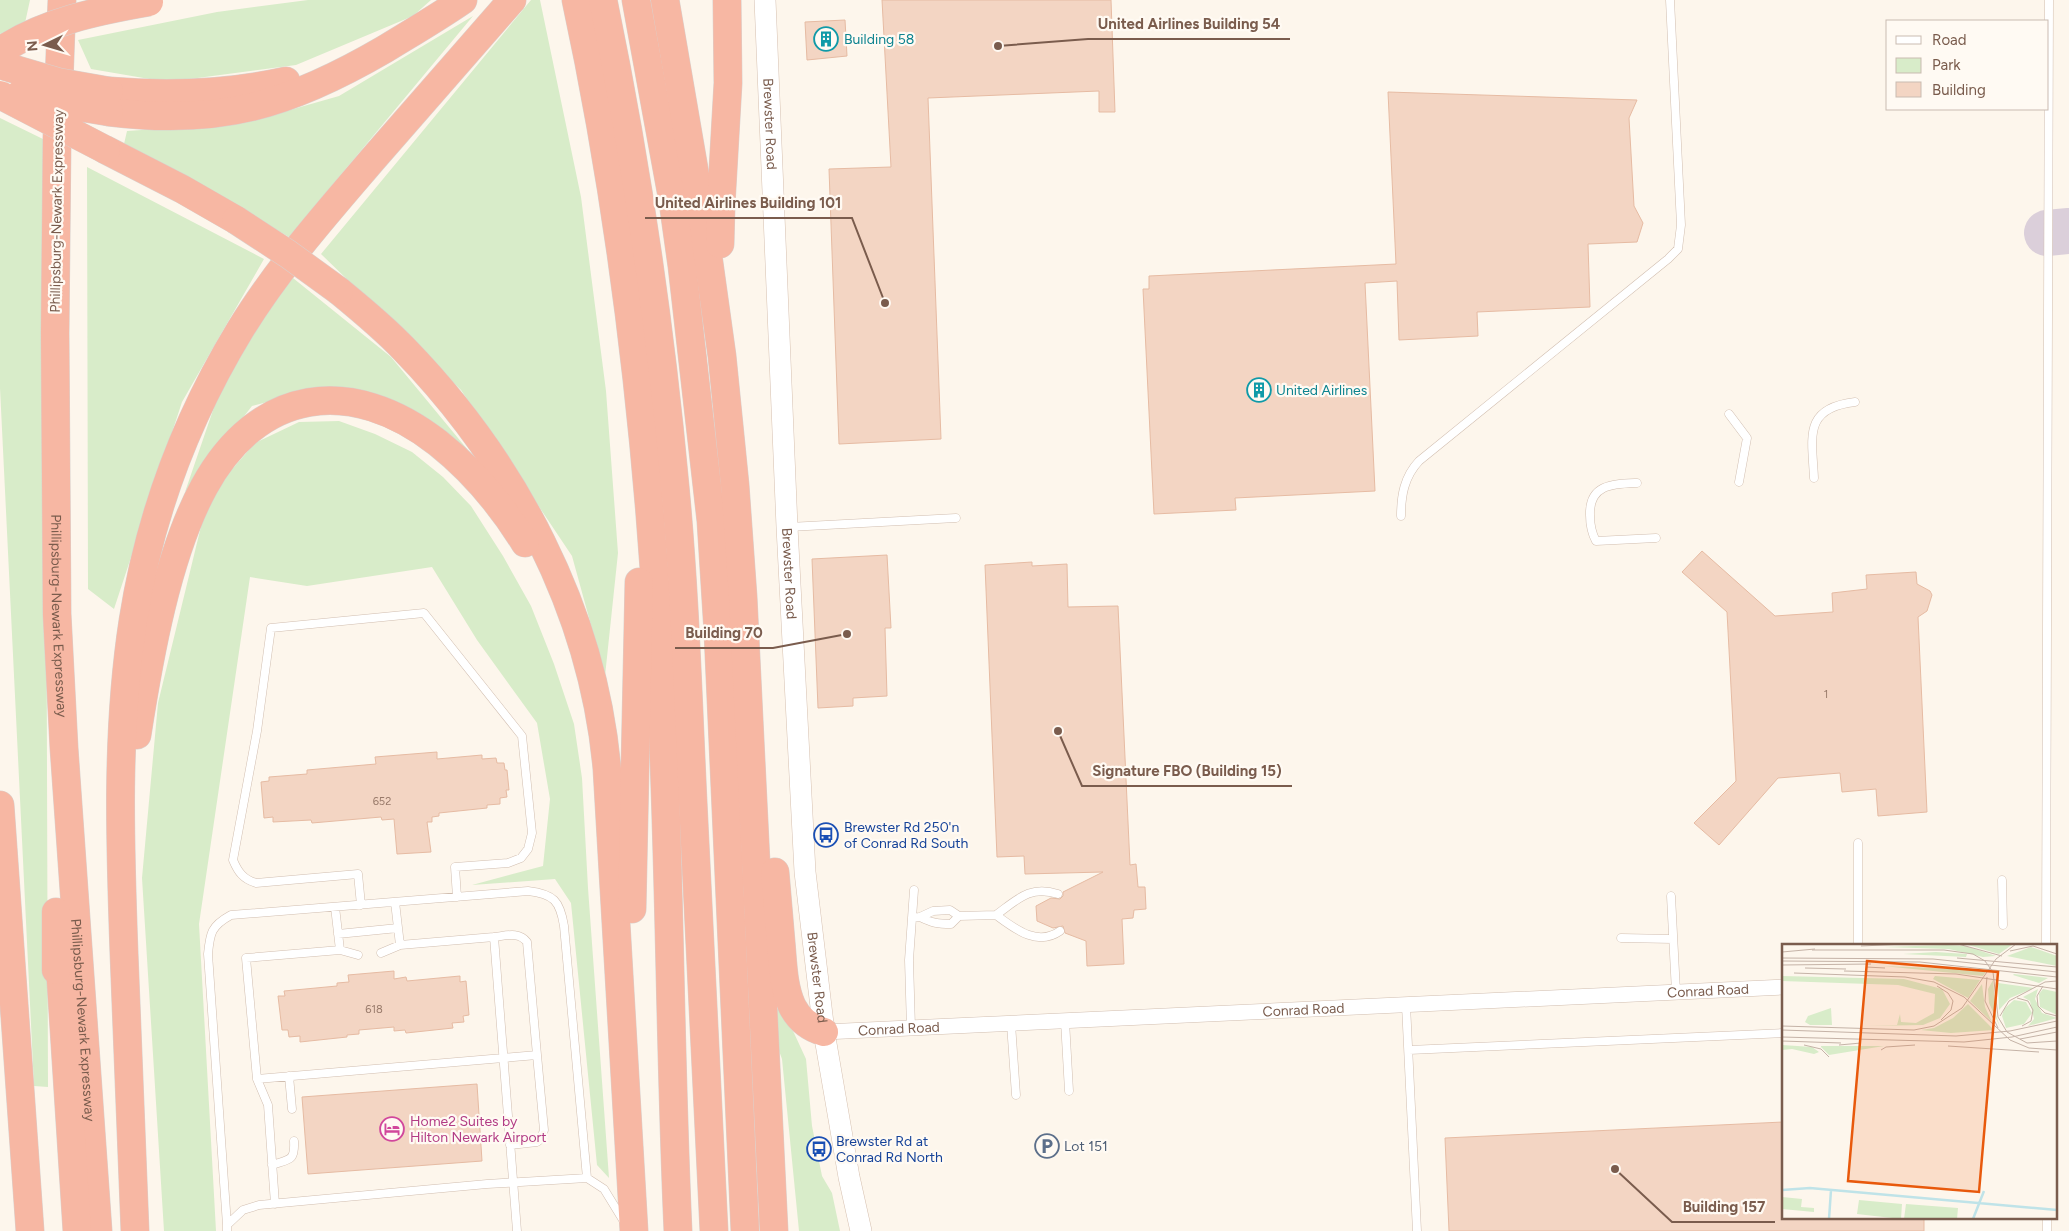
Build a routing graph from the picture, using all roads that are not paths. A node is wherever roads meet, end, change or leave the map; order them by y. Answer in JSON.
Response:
{"nodes":[{"id":1,"x":62,"y":0,"type":"edge"},
{"id":2,"x":462,"y":0,"type":"edge"},
{"id":3,"x":512,"y":0,"type":"edge"},
{"id":4,"x":561,"y":0,"type":"edge"},
{"id":5,"x":576,"y":0,"type":"edge"},
{"id":6,"x":603,"y":0,"type":"edge"},
{"id":7,"x":636,"y":0,"type":"edge"},
{"id":8,"x":664,"y":0,"type":"edge"},
{"id":9,"x":727,"y":0,"type":"edge"},
{"id":10,"x":765,"y":0,"type":"edge"},
{"id":11,"x":1670,"y":0,"type":"edge"},
{"id":12,"x":2049,"y":0,"type":"edge"},
{"id":13,"x":155,"y":1,"type":"edge"},
{"id":14,"x":2049,"y":20,"type":"edge"},
{"id":15,"x":585,"y":42,"type":"junction"},
{"id":16,"x":0,"y":51,"type":"edge"},
{"id":17,"x":0,"y":65,"type":"edge"},
{"id":18,"x":0,"y":87,"type":"edge"},
{"id":19,"x":0,"y":96,"type":"edge"},
{"id":20,"x":109,"y":102,"type":"junction"},
{"id":21,"x":2049,"y":110,"type":"edge"},
{"id":22,"x":1855,"y":402,"type":"dead end"},
{"id":23,"x":1729,"y":414,"type":"dead end"},
{"id":24,"x":641,"y":416,"type":"junction"},
{"id":25,"x":729,"y":420,"type":"junction"},
{"id":26,"x":1814,"y":478,"type":"dead end"},
{"id":27,"x":1739,"y":482,"type":"dead end"},
{"id":28,"x":1637,"y":483,"type":"dead end"},
{"id":29,"x":1401,"y":516,"type":"dead end"},
{"id":30,"x":956,"y":518,"type":"dead end"},
{"id":31,"x":787,"y":528,"type":"junction"},
{"id":32,"x":1656,"y":538,"type":"dead end"},
{"id":33,"x":57,"y":614,"type":"junction"},
{"id":34,"x":589,"y":668,"type":"junction"},
{"id":35,"x":750,"y":722,"type":"junction"},
{"id":36,"x":0,"y":805,"type":"edge"},
{"id":37,"x":1858,"y":843,"type":"dead end"},
{"id":38,"x":121,"y":870,"type":"junction"},
{"id":39,"x":2002,"y":880,"type":"dead end"},
{"id":40,"x":914,"y":890,"type":"dead end"},
{"id":41,"x":1058,"y":894,"type":"dead end"},
{"id":42,"x":1671,"y":896,"type":"dead end"},
{"id":43,"x":457,"y":897,"type":"junction"},
{"id":44,"x":395,"y":902,"type":"junction"},
{"id":45,"x":361,"y":905,"type":"junction"},
{"id":46,"x":335,"y":907,"type":"junction"},
{"id":47,"x":56,"y":912,"type":"junction"},
{"id":48,"x":996,"y":915,"type":"junction"},
{"id":49,"x":959,"y":916,"type":"junction"},
{"id":50,"x":916,"y":918,"type":"junction"},
{"id":51,"x":2002,"y":925,"type":"dead end"},
{"id":52,"x":398,"y":928,"type":"junction"},
{"id":53,"x":1060,"y":931,"type":"dead end"},
{"id":54,"x":338,"y":934,"type":"junction"},
{"id":55,"x":494,"y":937,"type":"junction"},
{"id":56,"x":1621,"y":938,"type":"dead end"},
{"id":57,"x":1673,"y":939,"type":"junction"},
{"id":58,"x":1858,"y":944,"type":"edge"},
{"id":59,"x":2046,"y":944,"type":"edge"},
{"id":60,"x":400,"y":945,"type":"junction"},
{"id":61,"x":340,"y":950,"type":"junction"},
{"id":62,"x":381,"y":953,"type":"dead end"},
{"id":63,"x":358,"y":955,"type":"dead end"},
{"id":64,"x":1782,"y":988,"type":"edge"},
{"id":65,"x":1676,"y":992,"type":"junction"},
{"id":66,"x":620,"y":998,"type":"junction"},
{"id":67,"x":1406,"y":1005,"type":"junction"},
{"id":68,"x":1066,"y":1021,"type":"junction"},
{"id":69,"x":1011,"y":1024,"type":"junction"},
{"id":70,"x":911,"y":1028,"type":"junction"},
{"id":71,"x":824,"y":1032,"type":"junction"},
{"id":72,"x":1782,"y":1033,"type":"edge"},
{"id":73,"x":1409,"y":1050,"type":"junction"},
{"id":74,"x":672,"y":1051,"type":"junction"},
{"id":75,"x":536,"y":1055,"type":"junction"},
{"id":76,"x":503,"y":1058,"type":"junction"},
{"id":77,"x":289,"y":1076,"type":"junction"},
{"id":78,"x":257,"y":1079,"type":"junction"},
{"id":79,"x":1069,"y":1092,"type":"dead end"},
{"id":80,"x":1016,"y":1095,"type":"dead end"},
{"id":81,"x":292,"y":1109,"type":"dead end"},
{"id":82,"x":294,"y":1140,"type":"dead end"},
{"id":83,"x":510,"y":1145,"type":"junction"},
{"id":84,"x":272,"y":1165,"type":"junction"},
{"id":85,"x":587,"y":1178,"type":"junction"},
{"id":86,"x":513,"y":1182,"type":"junction"},
{"id":87,"x":275,"y":1204,"type":"junction"},
{"id":88,"x":2047,"y":1218,"type":"edge"},
{"id":89,"x":227,"y":1228,"type":"edge"},
{"id":90,"x":774,"y":1229,"type":"edge"},
{"id":91,"x":30,"y":1231,"type":"edge"},
{"id":92,"x":61,"y":1231,"type":"edge"},
{"id":93,"x":77,"y":1231,"type":"edge"},
{"id":94,"x":98,"y":1231,"type":"edge"},
{"id":95,"x":136,"y":1231,"type":"edge"},
{"id":96,"x":517,"y":1231,"type":"edge"},
{"id":97,"x":629,"y":1231,"type":"edge"},
{"id":98,"x":634,"y":1231,"type":"edge"},
{"id":99,"x":678,"y":1231,"type":"edge"},
{"id":100,"x":694,"y":1231,"type":"edge"},
{"id":101,"x":714,"y":1231,"type":"edge"},
{"id":102,"x":745,"y":1231,"type":"edge"},
{"id":103,"x":861,"y":1231,"type":"edge"},
{"id":104,"x":1417,"y":1231,"type":"edge"},
{"id":105,"x":2047,"y":1231,"type":"edge"}],
"edges":[{"from":1,"to":33,"type":"highway","name":"Phillipsburg-Newark Expressway"},
{"from":2,"to":20,"type":"highway"},
{"from":3,"to":38,"type":"highway"},
{"from":4,"to":15,"type":"highway"},
{"from":5,"to":15,"type":"highway"},
{"from":6,"to":101,"type":"highway"},
{"from":7,"to":102,"type":"highway"},
{"from":8,"to":25,"type":"highway"},
{"from":9,"to":25,"type":"highway"},
{"from":10,"to":31,"type":"street","name":"Brewster Road"},
{"from":11,"to":29,"type":"lane"},
{"from":12,"to":14,"type":"lane"},
{"from":13,"to":16,"type":"highway","bridge":true},
{"from":15,"to":24,"type":"highway"},
{"from":17,"to":20,"type":"highway","bridge":true},
{"from":18,"to":20,"type":"highway","bridge":true},
{"from":19,"to":34,"type":"highway","bridge":true},
{"from":21,"to":59,"type":"lane"},
{"from":22,"to":26,"type":"lane"},
{"from":23,"to":27,"type":"lane"},
{"from":24,"to":66,"type":"highway"},
{"from":24,"to":74,"type":"highway"},
{"from":25,"to":35,"type":"highway"},
{"from":28,"to":32,"type":"lane"},
{"from":30,"to":31,"type":"lane"},
{"from":31,"to":71,"type":"street","name":"Brewster Road"},
{"from":33,"to":47,"type":"highway"},
{"from":33,"to":94,"type":"highway","name":"Phillipsburg-Newark Expressway"},
{"from":34,"to":38,"type":"highway"},
{"from":34,"to":66,"type":"highway"},
{"from":35,"to":71,"type":"highway"},
{"from":35,"to":90,"type":"highway"},
{"from":36,"to":91,"type":"highway"},
{"from":37,"to":58,"type":"lane"},
{"from":38,"to":95,"type":"highway"},
{"from":39,"to":51,"type":"lane"},
{"from":40,"to":50,"type":"lane"},
{"from":41,"to":48,"type":"lane"},
{"from":42,"to":57,"type":"lane"},
{"from":43,"to":44,"type":"lane"},
{"from":43,"to":45,"type":"lane"},
{"from":43,"to":85,"type":"lane"},
{"from":44,"to":45,"type":"lane"},
{"from":44,"to":52,"type":"lane"},
{"from":45,"to":46,"type":"lane"},
{"from":46,"to":54,"type":"lane"},
{"from":46,"to":89,"type":"lane"},
{"from":47,"to":92,"type":"highway"},
{"from":47,"to":93,"type":"highway"},
{"from":48,"to":49,"type":"lane"},
{"from":48,"to":53,"type":"lane"},
{"from":49,"to":50,"type":"lane"},
{"from":49,"to":50,"type":"lane"},
{"from":50,"to":70,"type":"lane"},
{"from":52,"to":54,"type":"lane"},
{"from":52,"to":60,"type":"lane"},
{"from":54,"to":61,"type":"lane"},
{"from":55,"to":60,"type":"lane"},
{"from":55,"to":75,"type":"lane"},
{"from":55,"to":76,"type":"lane"},
{"from":56,"to":57,"type":"lane"},
{"from":57,"to":65,"type":"lane"},
{"from":60,"to":62,"type":"lane"},
{"from":61,"to":63,"type":"lane"},
{"from":61,"to":78,"type":"lane"},
{"from":64,"to":65,"type":"street","name":"Conrad Road"},
{"from":65,"to":67,"type":"street","name":"Conrad Road"},
{"from":66,"to":98,"type":"highway"},
{"from":67,"to":68,"type":"street","name":"Conrad Road"},
{"from":67,"to":73,"type":"lane"},
{"from":68,"to":69,"type":"street","name":"Conrad Road"},
{"from":68,"to":79,"type":"lane"},
{"from":69,"to":70,"type":"street","name":"Conrad Road"},
{"from":69,"to":80,"type":"lane"},
{"from":70,"to":71,"type":"street","name":"Conrad Road"},
{"from":71,"to":103,"type":"street","name":"Brewster Road"},
{"from":72,"to":73,"type":"lane"},
{"from":73,"to":104,"type":"lane"},
{"from":74,"to":99,"type":"highway"},
{"from":74,"to":100,"type":"highway"},
{"from":75,"to":76,"type":"lane"},
{"from":75,"to":83,"type":"lane"},
{"from":76,"to":77,"type":"lane"},
{"from":76,"to":83,"type":"lane"},
{"from":77,"to":78,"type":"lane"},
{"from":77,"to":81,"type":"lane"},
{"from":78,"to":84,"type":"lane"},
{"from":82,"to":84,"type":"lane"},
{"from":83,"to":86,"type":"lane"},
{"from":84,"to":87,"type":"lane"},
{"from":85,"to":86,"type":"lane"},
{"from":85,"to":97,"type":"lane"},
{"from":86,"to":87,"type":"lane"},
{"from":86,"to":96,"type":"lane"},
{"from":87,"to":89,"type":"lane"},
{"from":88,"to":105,"type":"lane"}]}
